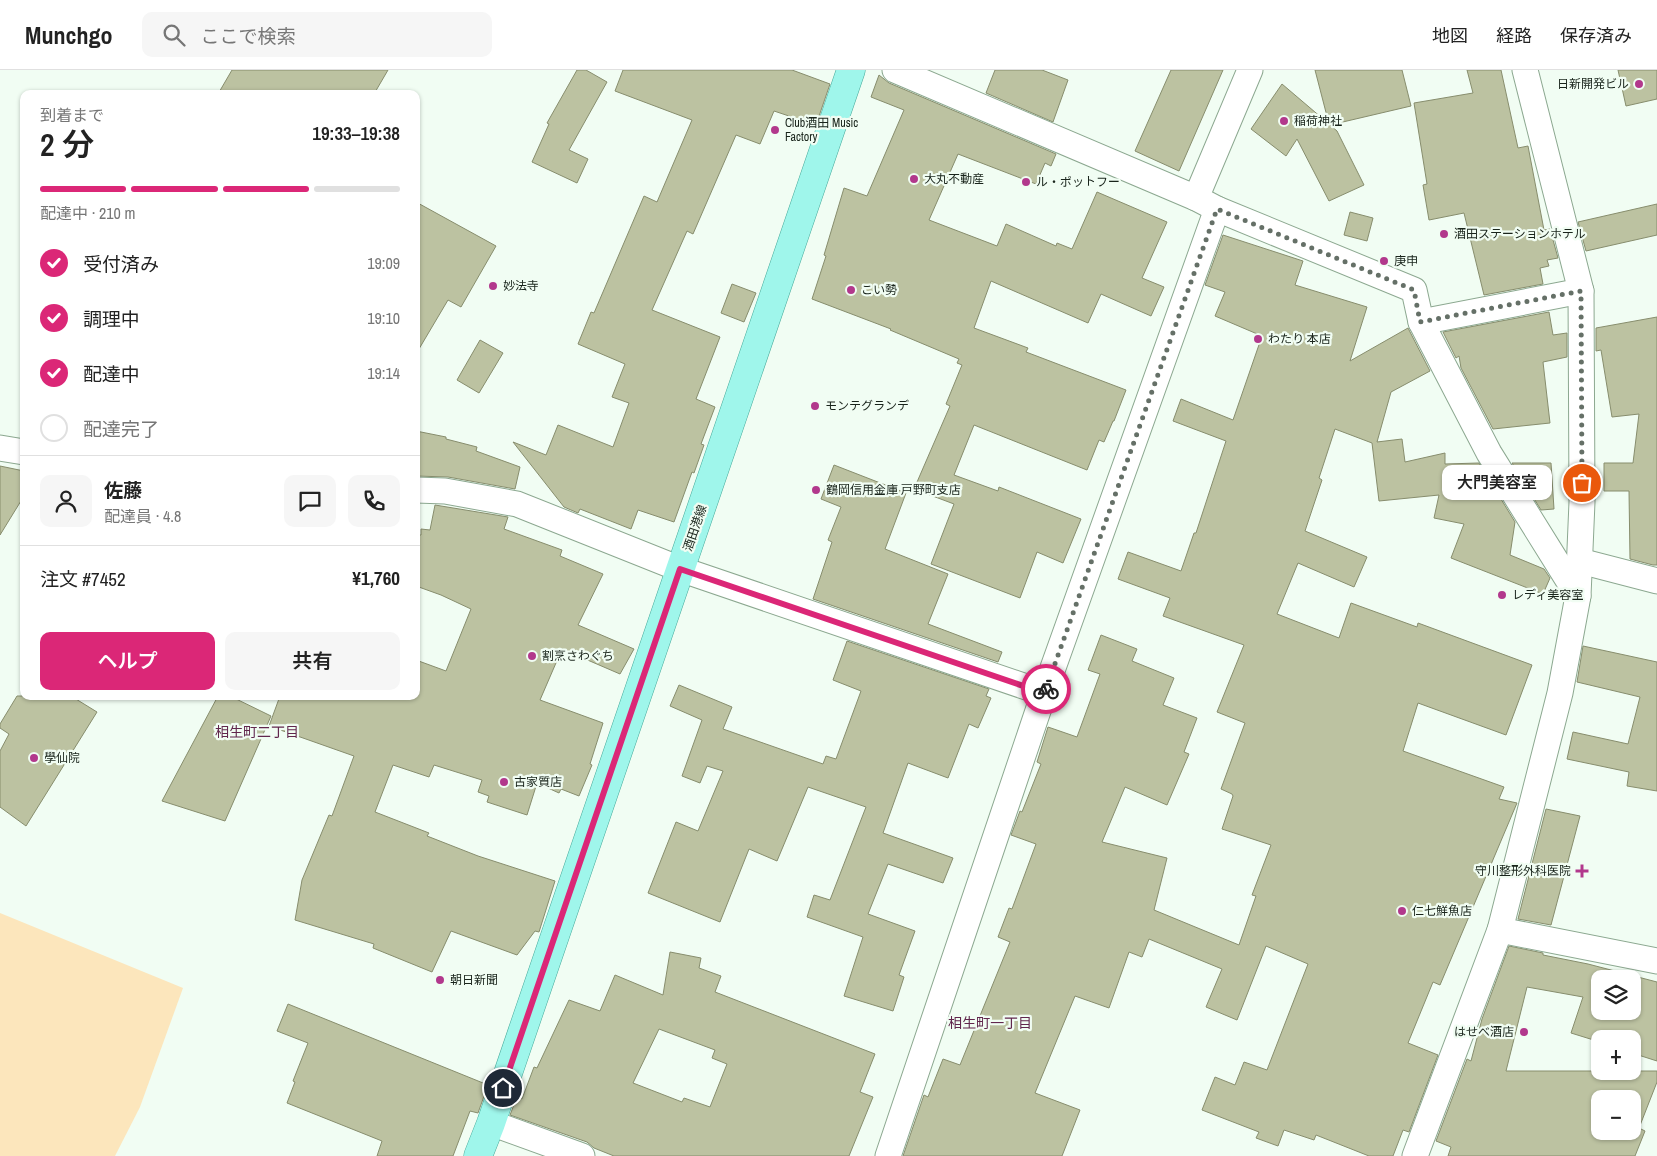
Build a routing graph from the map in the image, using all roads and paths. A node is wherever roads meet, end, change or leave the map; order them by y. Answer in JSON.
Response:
{"nodes":[{"id":1,"x":852,"y":70,"type":"edge"},
{"id":2,"x":895,"y":70,"type":"edge"},
{"id":3,"x":1250,"y":70,"type":"edge"},
{"id":4,"x":1525,"y":70,"type":"edge"},
{"id":5,"x":1207,"y":204,"type":"junction"},
{"id":6,"x":1581,"y":291,"type":"junction"},
{"id":7,"x":1420,"y":322,"type":"junction"},
{"id":8,"x":0,"y":448,"type":"edge"},
{"id":9,"x":20,"y":451,"type":"edge"},
{"id":10,"x":420,"y":490,"type":"edge"},
{"id":11,"x":1580,"y":561,"type":"junction"},
{"id":12,"x":680,"y":569,"type":"junction"},
{"id":13,"x":1657,"y":581,"type":"edge"},
{"id":14,"x":1578,"y":596,"type":"junction"},
{"id":15,"x":1044,"y":693,"type":"junction"},
{"id":16,"x":1500,"y":930,"type":"junction"},
{"id":17,"x":1657,"y":961,"type":"edge"},
{"id":18,"x":491,"y":1123,"type":"junction"},
{"id":19,"x":478,"y":1156,"type":"edge"},
{"id":20,"x":582,"y":1156,"type":"edge"},
{"id":21,"x":888,"y":1156,"type":"edge"},
{"id":22,"x":1415,"y":1156,"type":"edge"}],
"edges":[{"from":1,"to":12,"type":"main road","name":"酒田港線"},
{"from":2,"to":5,"type":"street"},
{"from":3,"to":5,"type":"street"},
{"from":4,"to":6,"type":"street"},
{"from":5,"to":7,"type":"street"},
{"from":5,"to":15,"type":"street"},
{"from":6,"to":7,"type":"street"},
{"from":6,"to":11,"type":"street"},
{"from":7,"to":14,"type":"street"},
{"from":8,"to":9,"type":"street"},
{"from":10,"to":12,"type":"street"},
{"from":11,"to":13,"type":"street"},
{"from":11,"to":14,"type":"street"},
{"from":12,"to":15,"type":"street"},
{"from":12,"to":18,"type":"main road","name":"酒田港線"},
{"from":14,"to":16,"type":"street"},
{"from":15,"to":21,"type":"street"},
{"from":16,"to":17,"type":"street"},
{"from":16,"to":22,"type":"street"},
{"from":18,"to":19,"type":"main road","name":"酒田港線"},
{"from":18,"to":20,"type":"street"}]}
